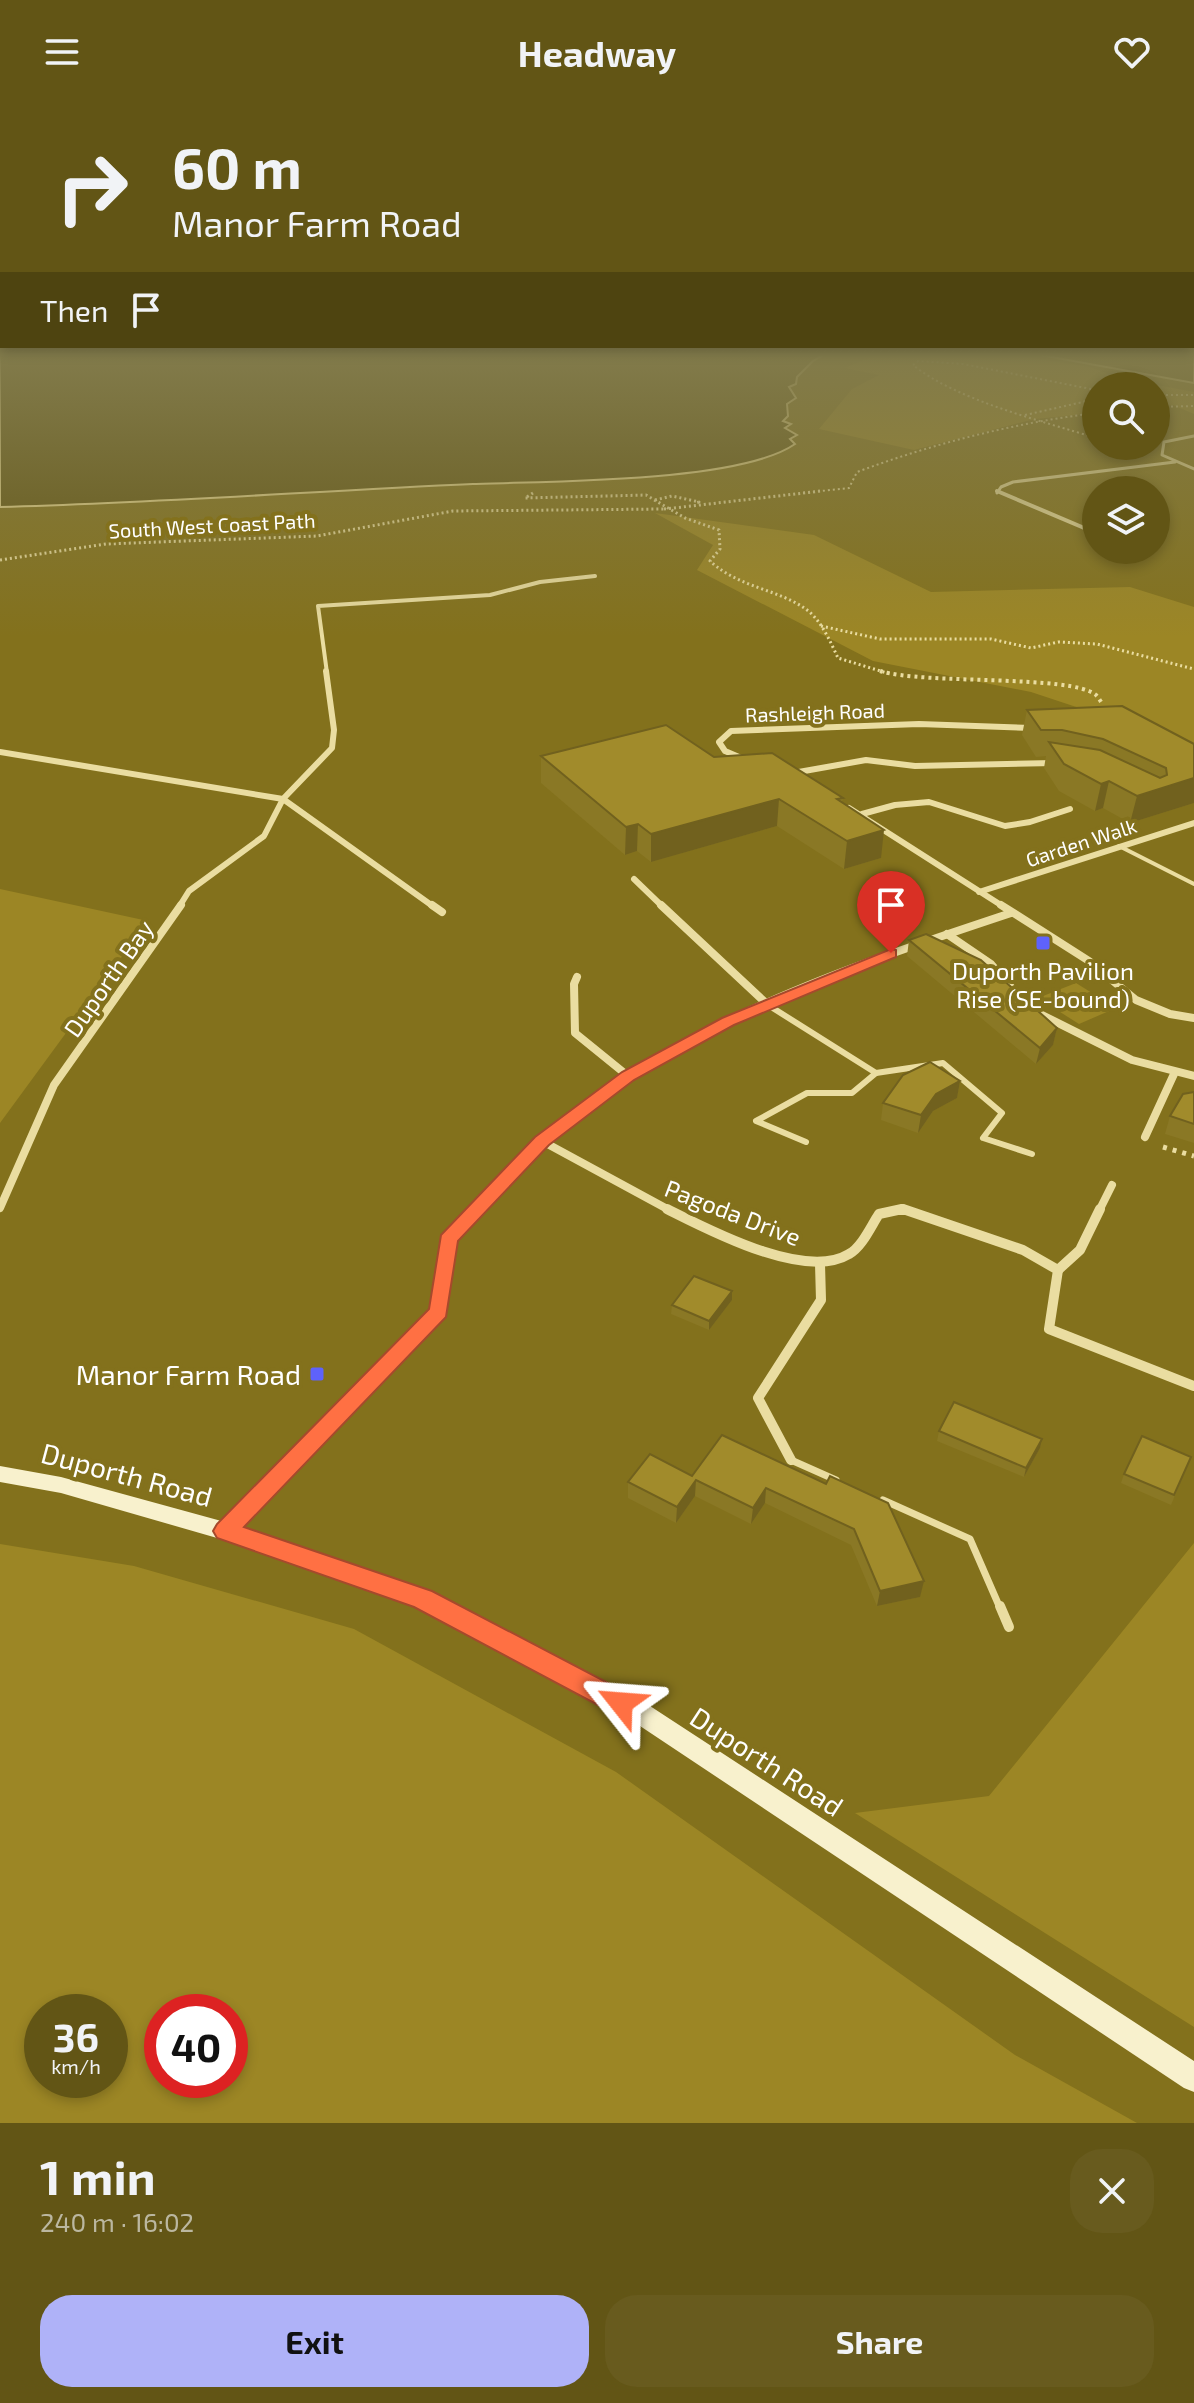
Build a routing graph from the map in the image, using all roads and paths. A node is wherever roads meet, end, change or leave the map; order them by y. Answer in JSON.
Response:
{"nodes":[{"id":1,"x":921,"y":448,"type":"edge"},
{"id":2,"x":1163,"y":448,"type":"edge"},
{"id":3,"x":1175,"y":462,"type":"junction"},
{"id":4,"x":1194,"y":469,"type":"edge"},
{"id":5,"x":533,"y":493,"type":"dead end"},
{"id":6,"x":655,"y":500,"type":"junction"},
{"id":7,"x":684,"y":507,"type":"junction"},
{"id":8,"x":1082,"y":527,"type":"edge"},
{"id":9,"x":0,"y":560,"type":"edge"},
{"id":10,"x":595,"y":576,"type":"dead end"},
{"id":11,"x":820,"y":625,"type":"junction"},
{"id":12,"x":1194,"y":669,"type":"edge"},
{"id":13,"x":1103,"y":705,"type":"edge"},
{"id":14,"x":1036,"y":728,"type":"edge"},
{"id":15,"x":0,"y":752,"type":"edge"},
{"id":16,"x":1056,"y":762,"type":"edge"},
{"id":17,"x":754,"y":764,"type":"edge"},
{"id":18,"x":795,"y":783,"type":"edge"},
{"id":19,"x":283,"y":799,"type":"junction"},
{"id":20,"x":835,"y":802,"type":"edge"},
{"id":21,"x":1070,"y":809,"type":"dead end"},
{"id":22,"x":862,"y":814,"type":"junction"},
{"id":23,"x":1194,"y":823,"type":"edge"},
{"id":24,"x":1117,"y":846,"type":"junction"},
{"id":25,"x":634,"y":879,"type":"dead end"},
{"id":26,"x":1194,"y":884,"type":"edge"},
{"id":27,"x":979,"y":892,"type":"junction"},
{"id":28,"x":442,"y":912,"type":"dead end"},
{"id":29,"x":1011,"y":913,"type":"junction"},
{"id":30,"x":947,"y":934,"type":"junction"},
{"id":31,"x":577,"y":977,"type":"dead end"},
{"id":32,"x":1020,"y":998,"type":"edge"},
{"id":33,"x":768,"y":1005,"type":"junction"},
{"id":34,"x":1030,"y":1010,"type":"edge"},
{"id":35,"x":1194,"y":1018,"type":"edge"},
{"id":36,"x":876,"y":1073,"type":"junction"},
{"id":37,"x":1174,"y":1074,"type":"junction"},
{"id":38,"x":628,"y":1076,"type":"junction"},
{"id":39,"x":1194,"y":1076,"type":"edge"},
{"id":40,"x":1145,"y":1137,"type":"dead end"},
{"id":41,"x":542,"y":1141,"type":"junction"},
{"id":42,"x":806,"y":1142,"type":"dead end"},
{"id":43,"x":1032,"y":1154,"type":"dead end"},
{"id":44,"x":1112,"y":1185,"type":"dead end"},
{"id":45,"x":0,"y":1208,"type":"edge"},
{"id":46,"x":820,"y":1264,"type":"junction"},
{"id":47,"x":1058,"y":1270,"type":"junction"},
{"id":48,"x":1194,"y":1386,"type":"edge"},
{"id":49,"x":791,"y":1460,"type":"joint"},
{"id":50,"x":0,"y":1474,"type":"edge"},
{"id":51,"x":846,"y":1484,"type":"edge"},
{"id":52,"x":874,"y":1496,"type":"edge"},
{"id":53,"x":225,"y":1531,"type":"junction"},
{"id":54,"x":1009,"y":1627,"type":"dead end"},
{"id":55,"x":1194,"y":2078,"type":"edge"}],
"edges":[{"from":1,"to":7,"type":"path","name":"South West Coast Path"},
{"from":2,"to":3,"type":"street"},
{"from":3,"to":4,"type":"street"},
{"from":3,"to":8,"type":"street"},
{"from":5,"to":6,"type":"path"},
{"from":6,"to":7,"type":"path"},
{"from":6,"to":11,"type":"path"},
{"from":7,"to":9,"type":"path","name":"South West Coast Path","bridge":true},
{"from":10,"to":19,"type":"street","name":"Duporth Bay"},
{"from":11,"to":12,"type":"path"},
{"from":11,"to":13,"type":"path"},
{"from":14,"to":17,"type":"street","name":"Rashleigh Road"},
{"from":15,"to":19,"type":"street"},
{"from":16,"to":18,"type":"street"},
{"from":19,"to":28,"type":"street"},
{"from":19,"to":45,"type":"street","name":"Duporth Bay"},
{"from":20,"to":22,"type":"street"},
{"from":21,"to":22,"type":"street"},
{"from":22,"to":27,"type":"street"},
{"from":23,"to":24,"type":"street","name":"Garden Walk"},
{"from":24,"to":26,"type":"lane"},
{"from":24,"to":27,"type":"street","name":"Garden Walk"},
{"from":25,"to":33,"type":"street"},
{"from":27,"to":29,"type":"street"},
{"from":29,"to":30,"type":"street"},
{"from":29,"to":35,"type":"street"},
{"from":30,"to":32,"type":"street"},
{"from":30,"to":33,"type":"street"},
{"from":31,"to":38,"type":"street"},
{"from":33,"to":36,"type":"lane"},
{"from":33,"to":38,"type":"street"},
{"from":34,"to":37,"type":"street"},
{"from":36,"to":42,"type":"lane"},
{"from":36,"to":43,"type":"lane"},
{"from":37,"to":39,"type":"street"},
{"from":37,"to":40,"type":"street"},
{"from":38,"to":41,"type":"street"},
{"from":41,"to":46,"type":"street","name":"Pagoda Drive"},
{"from":41,"to":53,"type":"street"},
{"from":44,"to":47,"type":"street"},
{"from":46,"to":47,"type":"street","name":"Pagoda Drive"},
{"from":46,"to":49,"type":"street"},
{"from":47,"to":48,"type":"street"},
{"from":49,"to":51,"type":"lane"},
{"from":50,"to":53,"type":"street","name":"Duporth Road"},
{"from":52,"to":54,"type":"lane"},
{"from":53,"to":55,"type":"street","name":"Duporth Road"}]}
